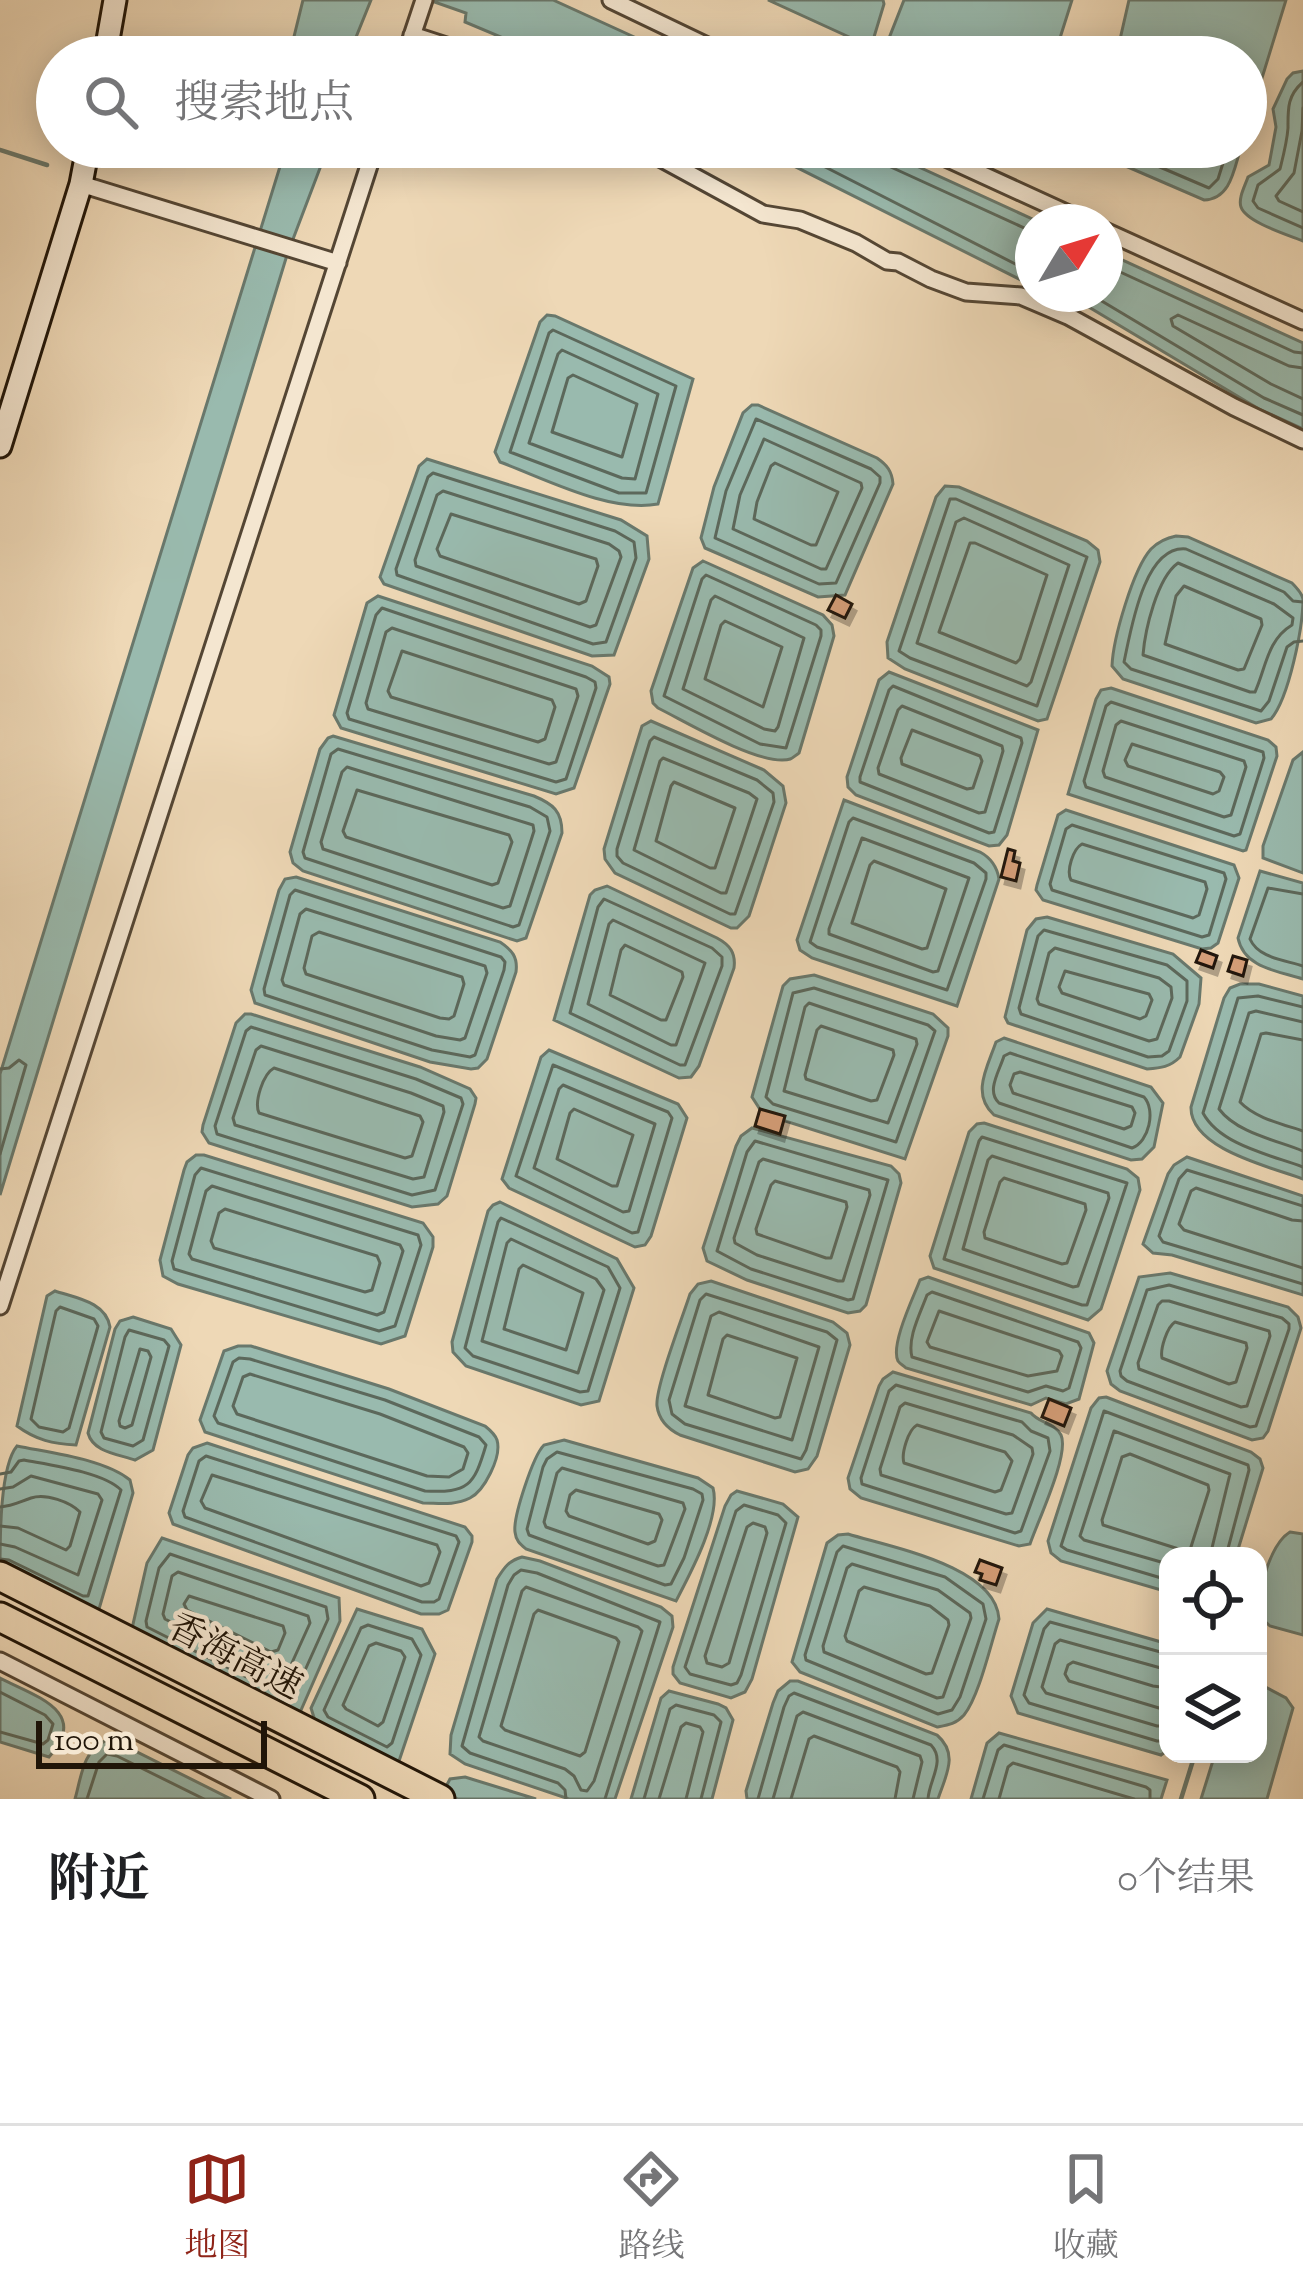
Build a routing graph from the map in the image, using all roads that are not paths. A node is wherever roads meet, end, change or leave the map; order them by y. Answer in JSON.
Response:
{"nodes":[{"id":1,"x":115,"y":0,"type":"edge"},
{"id":2,"x":424,"y":0,"type":"edge"},
{"id":3,"x":611,"y":0,"type":"edge"},
{"id":4,"x":412,"y":35,"type":"joint"},
{"id":5,"x":109,"y":36,"type":"edge"},
{"id":6,"x":415,"y":36,"type":"edge"},
{"id":7,"x":686,"y":36,"type":"edge"},
{"id":8,"x":84,"y":168,"type":"edge"},
{"id":9,"x":368,"y":168,"type":"edge"},
{"id":10,"x":679,"y":168,"type":"edge"},
{"id":11,"x":968,"y":168,"type":"edge"},
{"id":12,"x":81,"y":184,"type":"junction"},
{"id":13,"x":1047,"y":204,"type":"edge"},
{"id":14,"x":1123,"y":239,"type":"edge"},
{"id":15,"x":338,"y":263,"type":"junction"},
{"id":16,"x":1303,"y":321,"type":"edge"},
{"id":17,"x":1303,"y":440,"type":"edge"},
{"id":18,"x":0,"y":446,"type":"edge"},
{"id":19,"x":0,"y":1306,"type":"edge"},
{"id":20,"x":0,"y":1576,"type":"edge"},
{"id":21,"x":0,"y":1617,"type":"edge"},
{"id":22,"x":0,"y":1661,"type":"edge"},
{"id":23,"x":271,"y":1799,"type":"edge"},
{"id":24,"x":360,"y":1799,"type":"edge"},
{"id":25,"x":440,"y":1799,"type":"edge"}],
"edges":[{"from":1,"to":5,"type":"street"},
{"from":2,"to":4,"type":"street"},
{"from":3,"to":7,"type":"street"},
{"from":4,"to":6,"type":"street"},
{"from":8,"to":12,"type":"street"},
{"from":9,"to":15,"type":"street"},
{"from":10,"to":17,"type":"street"},
{"from":11,"to":13,"type":"street"},
{"from":12,"to":15,"type":"street"},
{"from":12,"to":18,"type":"street"},
{"from":14,"to":16,"type":"street"},
{"from":15,"to":19,"type":"street"},
{"from":20,"to":25,"type":"highway","name":"香海高速"},
{"from":21,"to":24,"type":"highway","name":"香海高速"},
{"from":22,"to":23,"type":"street"}]}
